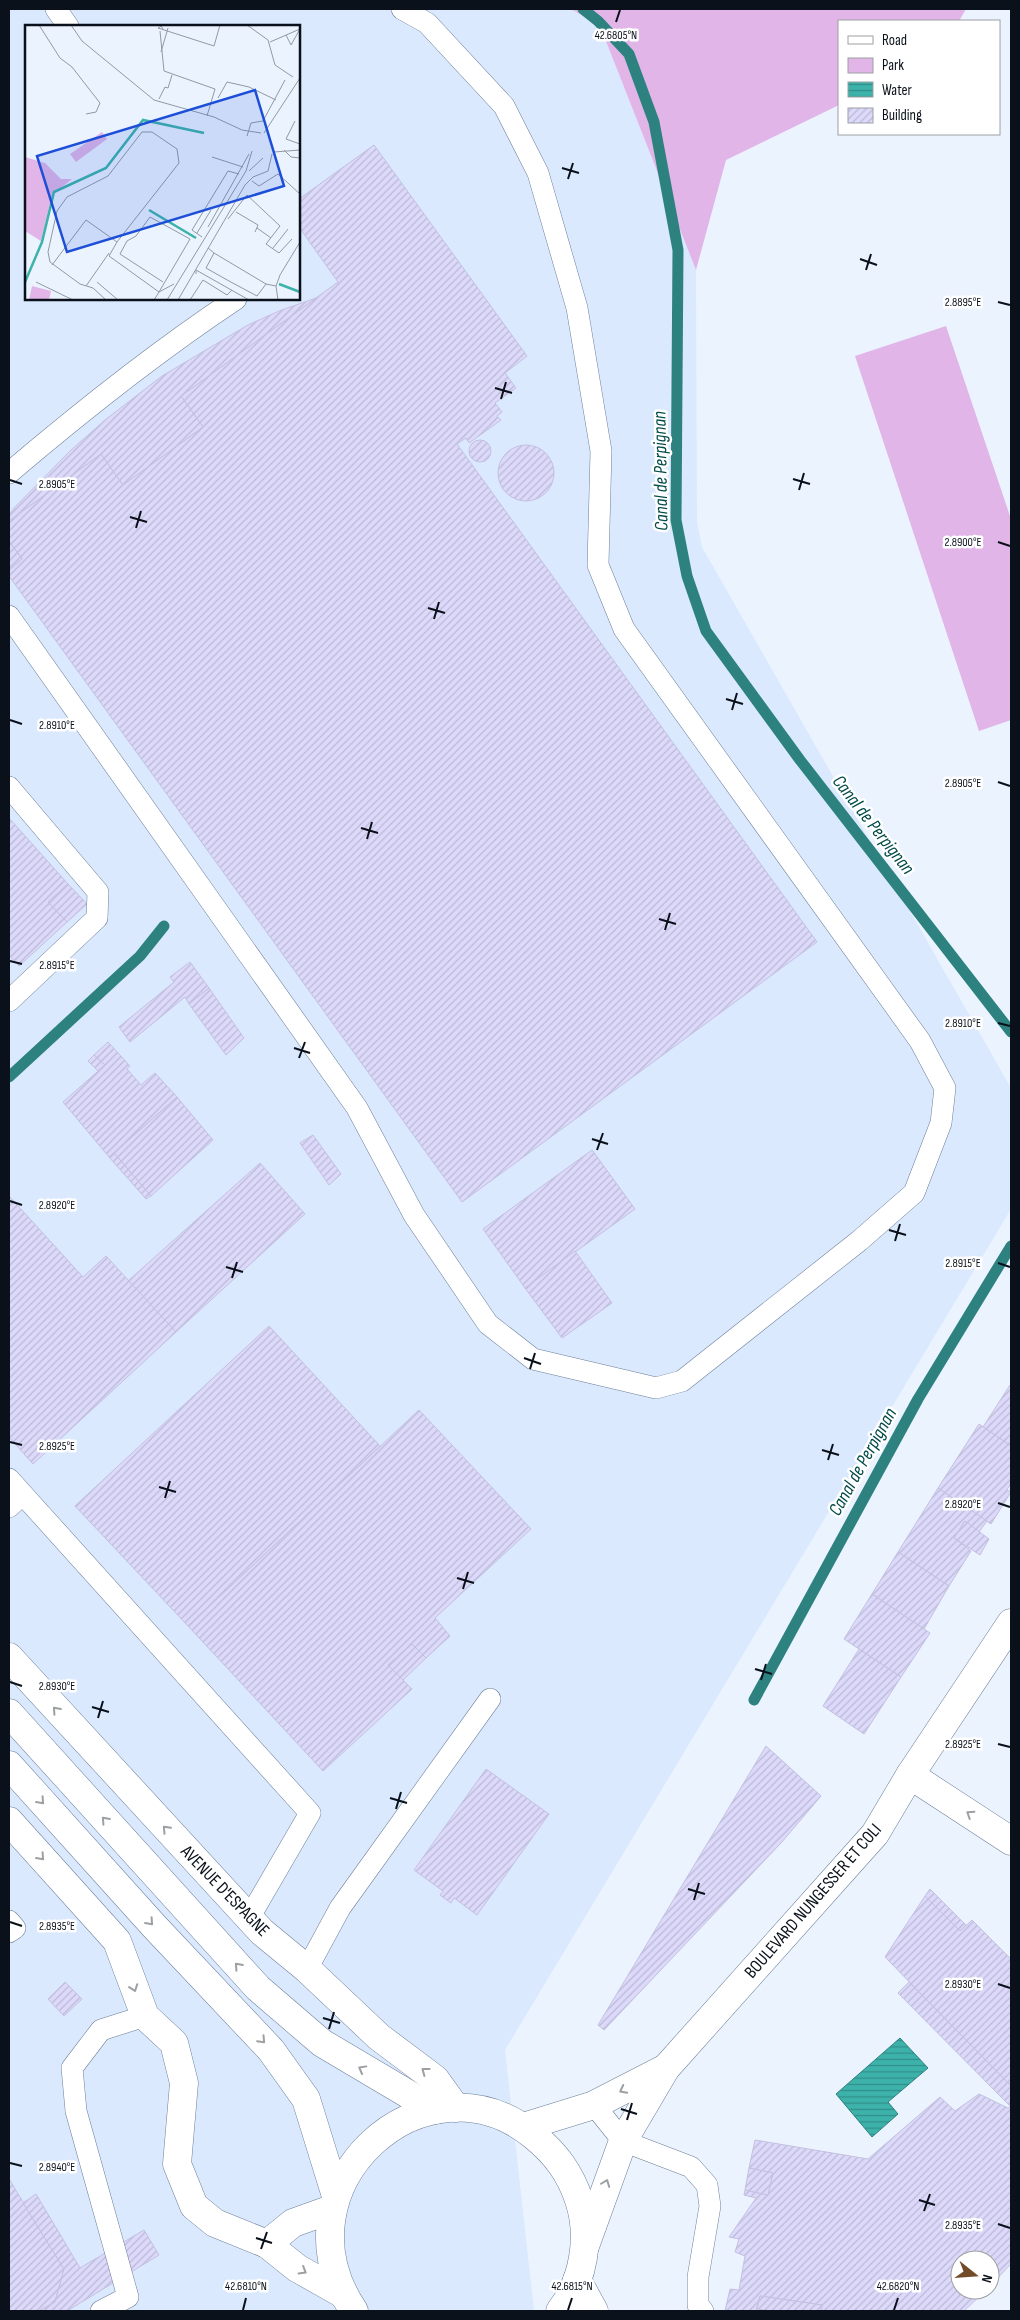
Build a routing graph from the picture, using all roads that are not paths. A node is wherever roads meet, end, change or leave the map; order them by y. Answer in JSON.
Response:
{"nodes":[{"id":1,"x":56,"y":9,"type":"edge"},
{"id":2,"x":402,"y":9,"type":"edge"},
{"id":3,"x":67,"y":25,"type":"edge"},
{"id":4,"x":234,"y":300,"type":"edge"},
{"id":5,"x":9,"y":472,"type":"edge"},
{"id":6,"x":9,"y":616,"type":"edge"},
{"id":7,"x":9,"y":787,"type":"edge"},
{"id":8,"x":9,"y":1001,"type":"edge"},
{"id":9,"x":13,"y":1494,"type":"edge"},
{"id":10,"x":1011,"y":1622,"type":"edge"},
{"id":11,"x":9,"y":1657,"type":"edge"},
{"id":12,"x":490,"y":1699,"type":"dead end"},
{"id":13,"x":9,"y":1714,"type":"edge"},
{"id":14,"x":9,"y":1765,"type":"edge"},
{"id":15,"x":910,"y":1775,"type":"junction"},
{"id":16,"x":9,"y":1821,"type":"edge"},
{"id":17,"x":1011,"y":1841,"type":"edge"},
{"id":18,"x":249,"y":1918,"type":"junction"},
{"id":19,"x":9,"y":1921,"type":"edge"},
{"id":20,"x":9,"y":1932,"type":"edge"},
{"id":21,"x":307,"y":1969,"type":"junction"},
{"id":22,"x":145,"y":2016,"type":"junction"},
{"id":23,"x":666,"y":2068,"type":"junction"},
{"id":24,"x":594,"y":2105,"type":"junction"},
{"id":25,"x":446,"y":2109,"type":"junction"},
{"id":26,"x":523,"y":2127,"type":"junction"},
{"id":27,"x":623,"y":2141,"type":"junction"},
{"id":28,"x":334,"y":2203,"type":"junction"},
{"id":29,"x":268,"y":2244,"type":"junction"},
{"id":30,"x":585,"y":2246,"type":"junction"},
{"id":31,"x":578,"y":2280,"type":"junction"},
{"id":32,"x":348,"y":2303,"type":"edge"},
{"id":33,"x":101,"y":2311,"type":"edge"},
{"id":34,"x":560,"y":2311,"type":"edge"},
{"id":35,"x":594,"y":2311,"type":"edge"},
{"id":36,"x":704,"y":2311,"type":"edge"}],
"edges":[{"from":1,"to":3,"type":"lane"},
{"from":2,"to":6,"type":"lane"},
{"from":4,"to":5,"type":"lane"},
{"from":7,"to":8,"type":"lane"},
{"from":9,"to":18,"type":"lane"},
{"from":10,"to":15,"type":"street","name":"BOULEVARD NUNGESSER ET COLI"},
{"from":18,"to":11,"type":"street","name":"AVENUE D'ESPAGNE","one_way":true},
{"from":12,"to":21,"type":"lane"},
{"from":25,"to":13,"type":"street","one_way":true},
{"from":14,"to":28,"type":"street","one_way":true},
{"from":17,"to":15,"type":"street","one_way":true},
{"from":15,"to":23,"type":"street","name":"BOULEVARD NUNGESSER ET COLI"},
{"from":16,"to":22,"type":"street","one_way":true},
{"from":18,"to":21,"type":"street","name":"AVENUE D'ESPAGNE"},
{"from":19,"to":20,"type":"lane"},
{"from":25,"to":21,"type":"street","name":"AVENUE D'ESPAGNE","one_way":true},
{"from":22,"to":29,"type":"street"},
{"from":22,"to":33,"type":"lane"},
{"from":23,"to":24,"type":"street","name":"BOULEVARD NUNGESSER ET COLI","one_way":true},
{"from":23,"to":27,"type":"street","name":"BOULEVARD NUNGESSER ET COLI"},
{"from":24,"to":26,"type":"street","name":"BOULEVARD NUNGESSER ET COLI"},
{"from":24,"to":27,"type":"lane"},
{"from":25,"to":26,"type":"street"},
{"from":25,"to":28,"type":"street"},
{"from":26,"to":30,"type":"street"},
{"from":30,"to":27,"type":"street","name":"BOULEVARD NUNGESSER ET COLI","one_way":true},
{"from":27,"to":36,"type":"lane"},
{"from":28,"to":29,"type":"street"},
{"from":28,"to":32,"type":"street"},
{"from":29,"to":32,"type":"street","one_way":true},
{"from":30,"to":31,"type":"street"},
{"from":31,"to":34,"type":"street"},
{"from":31,"to":35,"type":"street"}]}
